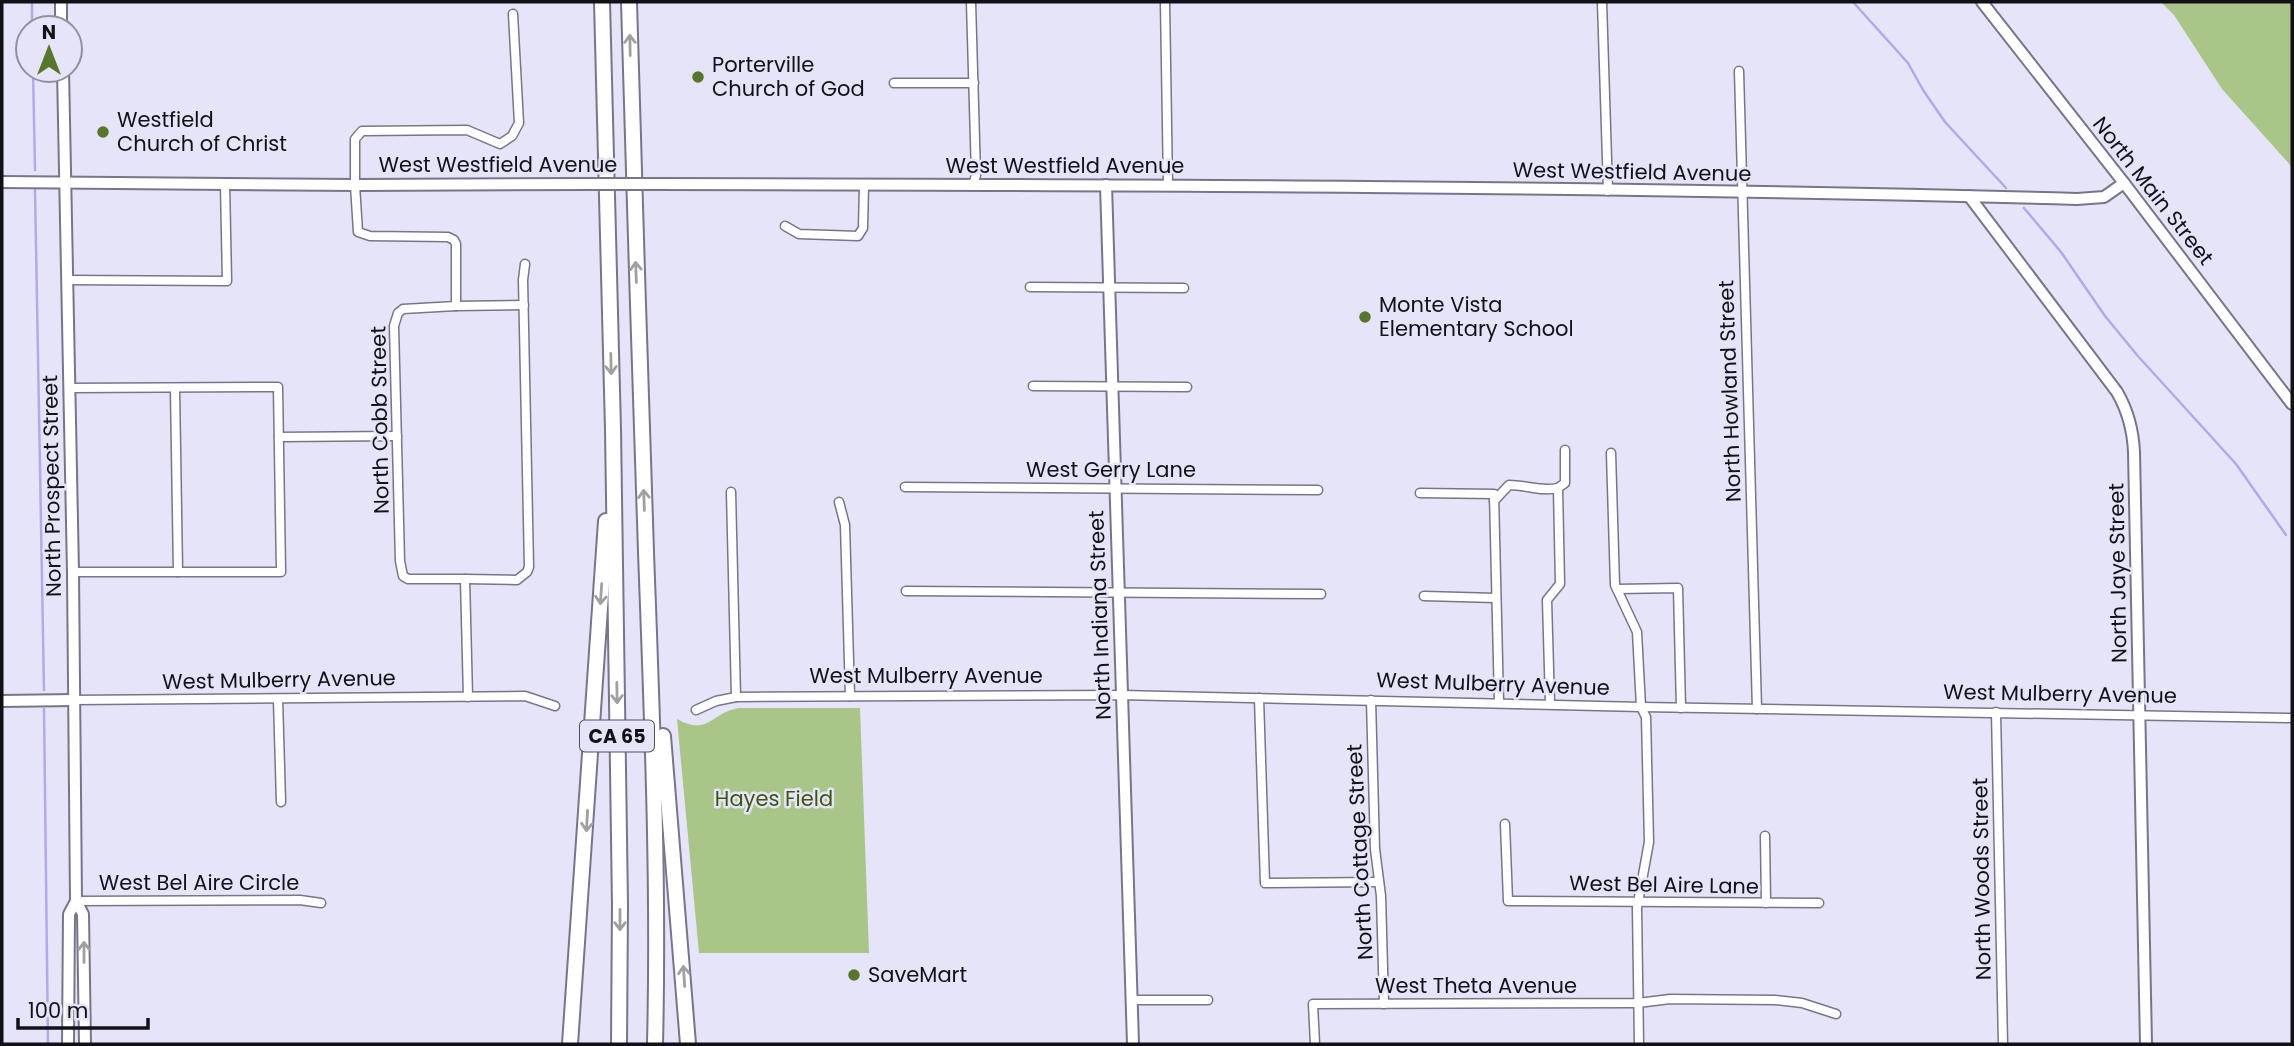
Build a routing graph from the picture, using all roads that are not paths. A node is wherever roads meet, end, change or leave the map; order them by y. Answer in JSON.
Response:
{"nodes":[{"id":1,"x":602,"y":2,"type":"edge"},
{"id":2,"x":629,"y":2,"type":"edge"},
{"id":3,"x":971,"y":2,"type":"edge"},
{"id":4,"x":1165,"y":2,"type":"edge"},
{"id":5,"x":1602,"y":2,"type":"edge"},
{"id":6,"x":1982,"y":2,"type":"edge"},
{"id":7,"x":513,"y":13,"type":"dead end"},
{"id":8,"x":1739,"y":71,"type":"dead end"},
{"id":9,"x":894,"y":83,"type":"dead end"},
{"id":10,"x":974,"y":83,"type":"junction"},
{"id":11,"x":62,"y":84,"type":"edge"},
{"id":12,"x":2,"y":182,"type":"edge"},
{"id":13,"x":65,"y":182,"type":"junction"},
{"id":14,"x":2124,"y":183,"type":"junction"},
{"id":15,"x":225,"y":184,"type":"junction"},
{"id":16,"x":355,"y":185,"type":"junction"},
{"id":17,"x":864,"y":185,"type":"junction"},
{"id":18,"x":973,"y":185,"type":"junction"},
{"id":19,"x":1106,"y":185,"type":"junction"},
{"id":20,"x":1168,"y":186,"type":"junction"},
{"id":21,"x":1608,"y":191,"type":"junction"},
{"id":22,"x":1742,"y":193,"type":"junction"},
{"id":23,"x":1969,"y":196,"type":"junction"},
{"id":24,"x":785,"y":226,"type":"dead end"},
{"id":25,"x":525,"y":264,"type":"dead end"},
{"id":26,"x":67,"y":280,"type":"junction"},
{"id":27,"x":1030,"y":287,"type":"dead end"},
{"id":28,"x":1110,"y":287,"type":"junction"},
{"id":29,"x":1184,"y":288,"type":"dead end"},
{"id":30,"x":524,"y":305,"type":"junction"},
{"id":31,"x":456,"y":306,"type":"junction"},
{"id":32,"x":1032,"y":386,"type":"dead end"},
{"id":33,"x":1112,"y":386,"type":"junction"},
{"id":34,"x":1187,"y":387,"type":"dead end"},
{"id":35,"x":70,"y":388,"type":"junction"},
{"id":36,"x":175,"y":389,"type":"junction"},
{"id":37,"x":2292,"y":404,"type":"edge"},
{"id":38,"x":613,"y":429,"type":"junction"},
{"id":39,"x":397,"y":436,"type":"junction"},
{"id":40,"x":279,"y":438,"type":"junction"},
{"id":41,"x":1565,"y":450,"type":"dead end"},
{"id":42,"x":1611,"y":453,"type":"dead end"},
{"id":43,"x":905,"y":487,"type":"dead end"},
{"id":44,"x":1115,"y":487,"type":"junction"},
{"id":45,"x":1558,"y":488,"type":"junction"},
{"id":46,"x":1318,"y":490,"type":"dead end"},
{"id":47,"x":731,"y":492,"type":"dead end"},
{"id":48,"x":1420,"y":493,"type":"dead end"},
{"id":49,"x":1494,"y":497,"type":"junction"},
{"id":50,"x":839,"y":502,"type":"dead end"},
{"id":51,"x":647,"y":568,"type":"junction"},
{"id":52,"x":73,"y":572,"type":"junction"},
{"id":53,"x":178,"y":572,"type":"junction"},
{"id":54,"x":465,"y":579,"type":"junction"},
{"id":55,"x":1617,"y":589,"type":"junction"},
{"id":56,"x":906,"y":590,"type":"dead end"},
{"id":57,"x":1118,"y":590,"type":"junction"},
{"id":58,"x":1321,"y":594,"type":"dead end"},
{"id":59,"x":1424,"y":596,"type":"dead end"},
{"id":60,"x":1496,"y":598,"type":"junction"},
{"id":61,"x":1121,"y":695,"type":"junction"},
{"id":62,"x":850,"y":696,"type":"junction"},
{"id":63,"x":468,"y":697,"type":"junction"},
{"id":64,"x":736,"y":697,"type":"junction"},
{"id":65,"x":1259,"y":698,"type":"junction"},
{"id":66,"x":278,"y":699,"type":"junction"},
{"id":67,"x":74,"y":700,"type":"junction"},
{"id":68,"x":1371,"y":700,"type":"junction"},
{"id":69,"x":2,"y":701,"type":"edge"},
{"id":70,"x":1499,"y":703,"type":"junction"},
{"id":71,"x":1550,"y":704,"type":"junction"},
{"id":72,"x":555,"y":706,"type":"dead end"},
{"id":73,"x":1641,"y":707,"type":"junction"},
{"id":74,"x":1681,"y":708,"type":"junction"},
{"id":75,"x":1757,"y":709,"type":"junction"},
{"id":76,"x":696,"y":710,"type":"dead end"},
{"id":77,"x":1996,"y":712,"type":"junction"},
{"id":78,"x":2140,"y":714,"type":"junction"},
{"id":79,"x":2292,"y":718,"type":"edge"},
{"id":80,"x":281,"y":802,"type":"dead end"},
{"id":81,"x":1505,"y":824,"type":"dead end"},
{"id":82,"x":1765,"y":836,"type":"dead end"},
{"id":83,"x":1379,"y":882,"type":"junction"},
{"id":84,"x":76,"y":901,"type":"junction"},
{"id":85,"x":1637,"y":902,"type":"junction"},
{"id":86,"x":321,"y":903,"type":"dead end"},
{"id":87,"x":1766,"y":903,"type":"junction"},
{"id":88,"x":1819,"y":903,"type":"dead end"},
{"id":89,"x":1131,"y":1000,"type":"junction"},
{"id":90,"x":1208,"y":1000,"type":"dead end"},
{"id":91,"x":1638,"y":1003,"type":"junction"},
{"id":92,"x":1384,"y":1004,"type":"junction"},
{"id":93,"x":1836,"y":1014,"type":"dead end"},
{"id":94,"x":84,"y":1022,"type":"junction"},
{"id":95,"x":68,"y":1023,"type":"junction"},
{"id":96,"x":68,"y":1044,"type":"edge"},
{"id":97,"x":85,"y":1044,"type":"edge"},
{"id":98,"x":570,"y":1044,"type":"edge"},
{"id":99,"x":619,"y":1044,"type":"edge"},
{"id":100,"x":655,"y":1044,"type":"edge"},
{"id":101,"x":688,"y":1044,"type":"edge"},
{"id":102,"x":1133,"y":1044,"type":"edge"},
{"id":103,"x":1315,"y":1044,"type":"edge"},
{"id":104,"x":1639,"y":1044,"type":"edge"},
{"id":105,"x":2003,"y":1044,"type":"edge"},
{"id":106,"x":2146,"y":1044,"type":"edge"}],
"edges":[{"from":1,"to":38,"type":"highway","number":"CA 65","one_way":true},
{"from":51,"to":2,"type":"highway","number":"CA 65","one_way":true},
{"from":3,"to":10,"type":"street"},
{"from":4,"to":20,"type":"street"},
{"from":5,"to":21,"type":"street"},
{"from":6,"to":14,"type":"street","name":"North Main Street"},
{"from":7,"to":16,"type":"street"},
{"from":8,"to":22,"type":"street","name":"North Howland Street"},
{"from":9,"to":10,"type":"street"},
{"from":10,"to":18,"type":"street"},
{"from":11,"to":13,"type":"street","name":"North Prospect Street"},
{"from":12,"to":13,"type":"street","name":"West Westfield Avenue"},
{"from":13,"to":15,"type":"street","name":"West Westfield Avenue"},
{"from":13,"to":26,"type":"street","name":"North Prospect Street"},
{"from":14,"to":23,"type":"street","name":"West Westfield Avenue"},
{"from":14,"to":37,"type":"street","name":"North Main Street"},
{"from":15,"to":16,"type":"street","name":"West Westfield Avenue"},
{"from":15,"to":26,"type":"street"},
{"from":16,"to":17,"type":"street","name":"West Westfield Avenue","bridge":true},
{"from":16,"to":31,"type":"street"},
{"from":17,"to":18,"type":"street","name":"West Westfield Avenue"},
{"from":17,"to":24,"type":"street"},
{"from":18,"to":19,"type":"street","name":"West Westfield Avenue"},
{"from":19,"to":20,"type":"street","name":"West Westfield Avenue"},
{"from":19,"to":28,"type":"street","name":"North Indiana Street"},
{"from":20,"to":21,"type":"street","name":"West Westfield Avenue"},
{"from":21,"to":22,"type":"street","name":"West Westfield Avenue"},
{"from":22,"to":23,"type":"street","name":"West Westfield Avenue"},
{"from":22,"to":75,"type":"street","name":"North Howland Street"},
{"from":23,"to":78,"type":"street","name":"North Jaye Street"},
{"from":25,"to":30,"type":"street"},
{"from":26,"to":35,"type":"street","name":"North Prospect Street"},
{"from":27,"to":28,"type":"street"},
{"from":28,"to":29,"type":"street"},
{"from":28,"to":33,"type":"street","name":"North Indiana Street"},
{"from":30,"to":31,"type":"street"},
{"from":30,"to":54,"type":"street"},
{"from":31,"to":39,"type":"street","name":"North Cobb Street"},
{"from":32,"to":33,"type":"street"},
{"from":33,"to":34,"type":"street"},
{"from":33,"to":44,"type":"street","name":"North Indiana Street"},
{"from":35,"to":36,"type":"street"},
{"from":35,"to":52,"type":"street","name":"North Prospect Street"},
{"from":36,"to":40,"type":"street"},
{"from":36,"to":53,"type":"street"},
{"from":38,"to":98,"type":"highway","one_way":true},
{"from":38,"to":99,"type":"highway","number":"CA 65","one_way":true},
{"from":39,"to":40,"type":"street"},
{"from":39,"to":54,"type":"street","name":"North Cobb Street"},
{"from":40,"to":53,"type":"street"},
{"from":41,"to":45,"type":"street"},
{"from":42,"to":55,"type":"street"},
{"from":43,"to":44,"type":"street","name":"West Gerry Lane"},
{"from":44,"to":46,"type":"street","name":"West Gerry Lane"},
{"from":44,"to":57,"type":"street","name":"North Indiana Street"},
{"from":45,"to":49,"type":"street"},
{"from":45,"to":71,"type":"street"},
{"from":47,"to":64,"type":"street"},
{"from":48,"to":49,"type":"street"},
{"from":49,"to":60,"type":"street"},
{"from":50,"to":62,"type":"street"},
{"from":51,"to":100,"type":"highway","number":"CA 65"},
{"from":101,"to":51,"type":"highway","one_way":true},
{"from":52,"to":53,"type":"street"},
{"from":52,"to":67,"type":"street","name":"North Prospect Street"},
{"from":54,"to":63,"type":"street"},
{"from":55,"to":73,"type":"street"},
{"from":55,"to":74,"type":"street"},
{"from":56,"to":57,"type":"street"},
{"from":57,"to":58,"type":"street"},
{"from":57,"to":61,"type":"street","name":"North Indiana Street"},
{"from":59,"to":60,"type":"street"},
{"from":60,"to":70,"type":"street"},
{"from":61,"to":62,"type":"street","name":"West Mulberry Avenue"},
{"from":61,"to":65,"type":"street","name":"West Mulberry Avenue"},
{"from":61,"to":89,"type":"street","name":"North Indiana Street"},
{"from":62,"to":64,"type":"street","name":"West Mulberry Avenue"},
{"from":63,"to":66,"type":"street","name":"West Mulberry Avenue"},
{"from":63,"to":72,"type":"street","name":"West Mulberry Avenue"},
{"from":64,"to":76,"type":"street","name":"West Mulberry Avenue"},
{"from":65,"to":68,"type":"street","name":"West Mulberry Avenue"},
{"from":65,"to":83,"type":"street"},
{"from":66,"to":67,"type":"street","name":"West Mulberry Avenue"},
{"from":66,"to":80,"type":"street"},
{"from":67,"to":69,"type":"street","name":"West Mulberry Avenue"},
{"from":67,"to":84,"type":"street","name":"North Prospect Street"},
{"from":68,"to":70,"type":"street","name":"West Mulberry Avenue"},
{"from":68,"to":83,"type":"street","name":"North Cottage Street"},
{"from":70,"to":71,"type":"street","name":"West Mulberry Avenue"},
{"from":71,"to":73,"type":"street","name":"West Mulberry Avenue"},
{"from":73,"to":74,"type":"street","name":"West Mulberry Avenue"},
{"from":73,"to":85,"type":"street"},
{"from":74,"to":75,"type":"street","name":"West Mulberry Avenue"},
{"from":75,"to":77,"type":"street","name":"West Mulberry Avenue"},
{"from":77,"to":78,"type":"street","name":"West Mulberry Avenue"},
{"from":77,"to":105,"type":"street","name":"North Woods Street"},
{"from":78,"to":79,"type":"street","name":"West Mulberry Avenue"},
{"from":78,"to":106,"type":"street","name":"North Jaye Street"},
{"from":81,"to":85,"type":"street","name":"West Bel Aire Lane"},
{"from":82,"to":87,"type":"street"},
{"from":83,"to":92,"type":"street","name":"North Cottage Street"},
{"from":84,"to":86,"type":"street","name":"West Bel Aire Circle"},
{"from":94,"to":84,"type":"street","name":"North Prospect Street","one_way":true},
{"from":84,"to":95,"type":"street","name":"North Prospect Street"},
{"from":85,"to":87,"type":"street","name":"West Bel Aire Lane"},
{"from":85,"to":91,"type":"street"},
{"from":87,"to":88,"type":"street","name":"West Bel Aire Lane"},
{"from":89,"to":90,"type":"street"},
{"from":89,"to":102,"type":"street","name":"North Indiana Street"},
{"from":91,"to":92,"type":"street","name":"West Theta Avenue"},
{"from":91,"to":93,"type":"street","name":"West Theta Avenue"},
{"from":91,"to":104,"type":"street"},
{"from":92,"to":103,"type":"street","name":"West Theta Avenue"},
{"from":94,"to":95,"type":"street"},
{"from":94,"to":97,"type":"street","name":"North Prospect Street"},
{"from":95,"to":96,"type":"street","name":"North Prospect Street"}]}
